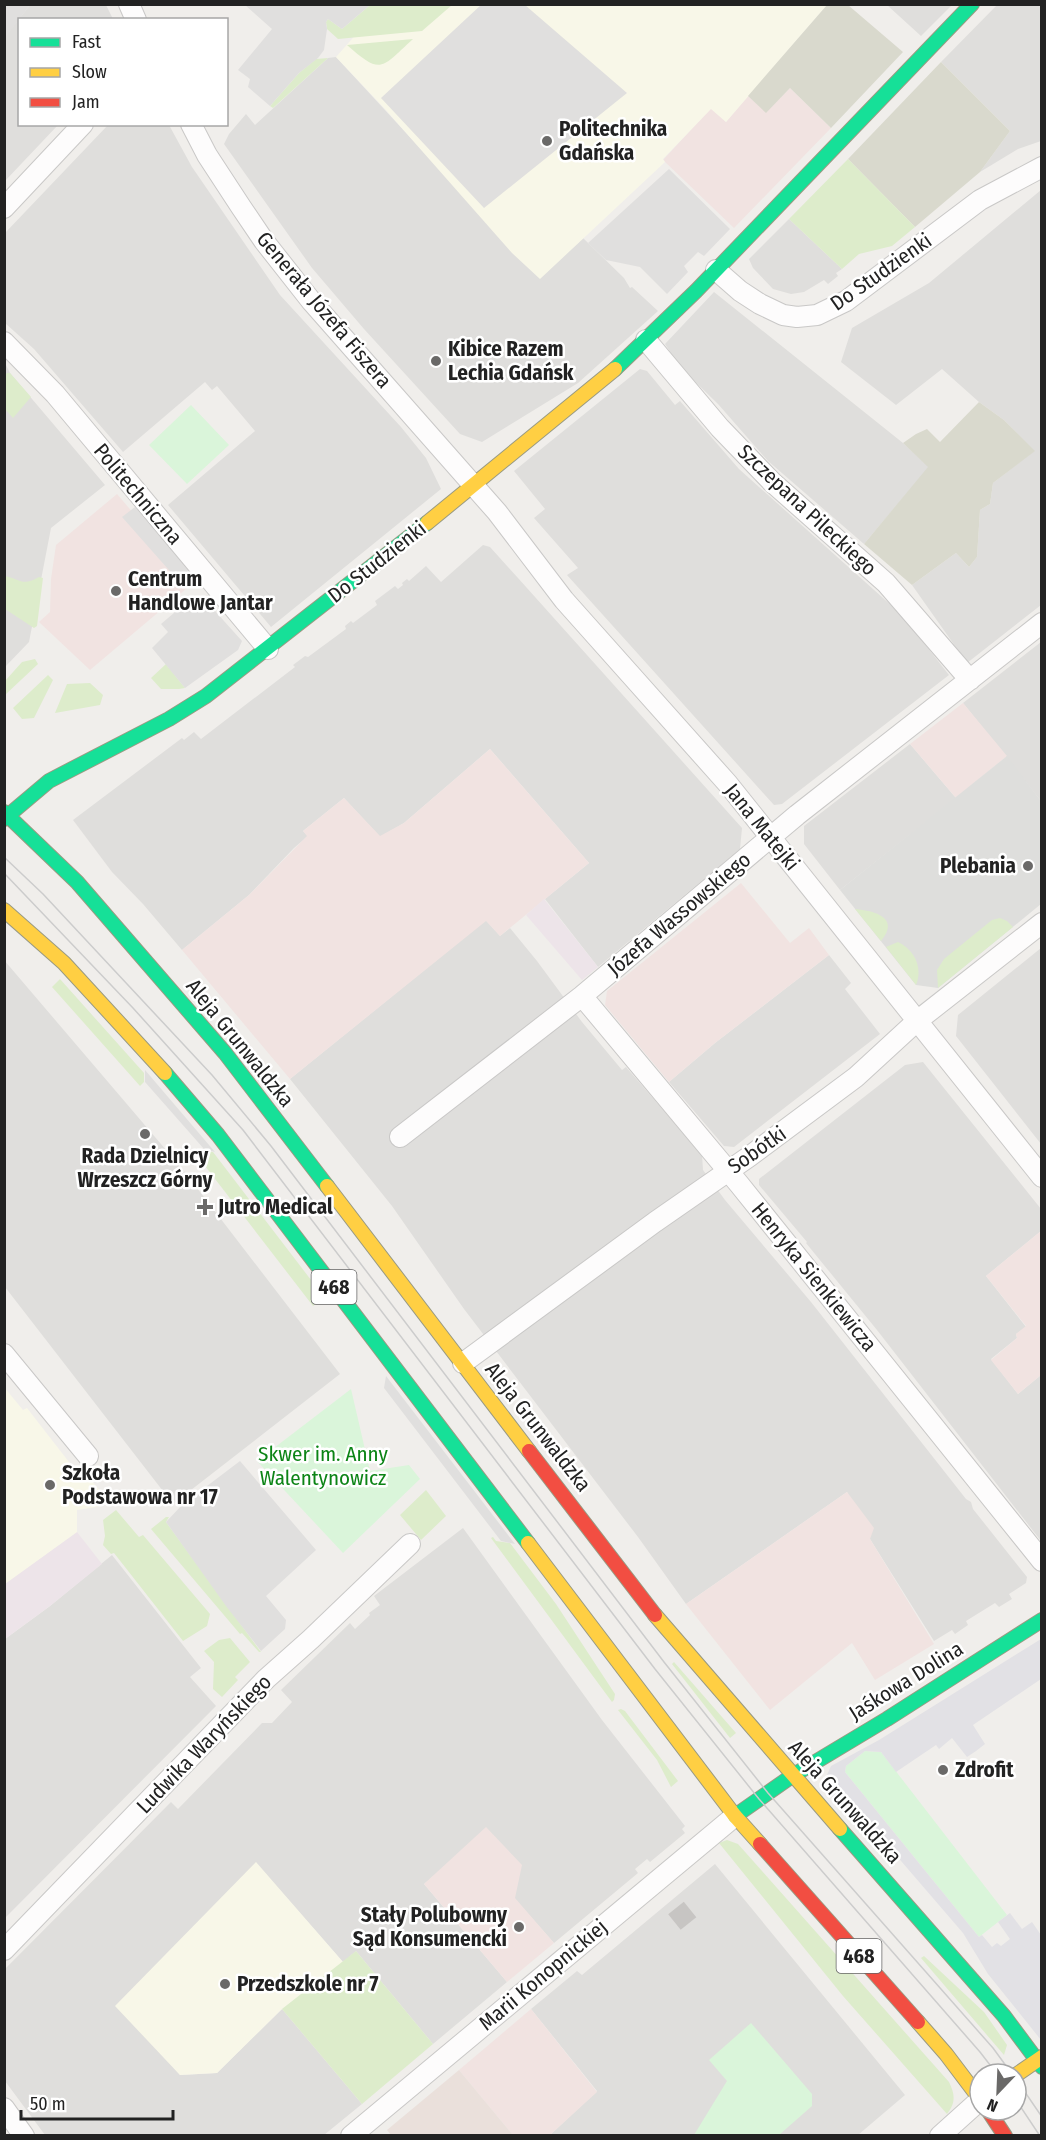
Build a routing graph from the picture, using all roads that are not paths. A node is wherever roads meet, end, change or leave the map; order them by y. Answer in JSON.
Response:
{"nodes":[{"id":1,"x":129,"y":4,"type":"edge"},
{"id":2,"x":972,"y":4,"type":"edge"},
{"id":3,"x":135,"y":18,"type":"edge"},
{"id":4,"x":81,"y":126,"type":"edge"},
{"id":5,"x":192,"y":126,"type":"edge"},
{"id":6,"x":1041,"y":167,"type":"edge"},
{"id":7,"x":4,"y":208,"type":"edge"},
{"id":8,"x":716,"y":270,"type":"junction"},
{"id":9,"x":646,"y":340,"type":"junction"},
{"id":10,"x":4,"y":342,"type":"edge"},
{"id":11,"x":473,"y":484,"type":"junction"},
{"id":12,"x":1041,"y":623,"type":"edge"},
{"id":13,"x":268,"y":649,"type":"junction"},
{"id":14,"x":970,"y":680,"type":"junction"},
{"id":15,"x":6,"y":815,"type":"edge"},
{"id":16,"x":771,"y":836,"type":"junction"},
{"id":17,"x":4,"y":910,"type":"edge"},
{"id":18,"x":1041,"y":923,"type":"edge"},
{"id":19,"x":582,"y":996,"type":"junction"},
{"id":20,"x":917,"y":1021,"type":"junction"},
{"id":21,"x":400,"y":1137,"type":"dead end"},
{"id":22,"x":728,"y":1170,"type":"junction"},
{"id":23,"x":1041,"y":1177,"type":"edge"},
{"id":24,"x":4,"y":1354,"type":"edge"},
{"id":25,"x":463,"y":1363,"type":"junction"},
{"id":26,"x":88,"y":1456,"type":"dead end"},
{"id":27,"x":410,"y":1544,"type":"dead end"},
{"id":28,"x":1041,"y":1561,"type":"edge"},
{"id":29,"x":1041,"y":1620,"type":"edge"},
{"id":30,"x":792,"y":1776,"type":"junction"},
{"id":31,"x":735,"y":1816,"type":"junction"},
{"id":32,"x":4,"y":1950,"type":"edge"},
{"id":33,"x":1040,"y":2061,"type":"edge"},
{"id":34,"x":968,"y":2084,"type":"edge"},
{"id":35,"x":4,"y":2108,"type":"edge"},
{"id":36,"x":968,"y":2111,"type":"edge"},
{"id":37,"x":996,"y":2122,"type":"edge"},
{"id":38,"x":24,"y":2136,"type":"edge"},
{"id":39,"x":351,"y":2136,"type":"edge"},
{"id":40,"x":940,"y":2136,"type":"edge"},
{"id":41,"x":1005,"y":2136,"type":"edge"}],
"edges":[{"from":1,"to":3,"type":"street"},
{"from":2,"to":8,"type":"main road","name":"Do Studzienki"},
{"from":4,"to":7,"type":"street"},
{"from":5,"to":11,"type":"street","name":"Generała Józefa Fiszera"},
{"from":6,"to":8,"type":"street","name":"Do Studzienki"},
{"from":8,"to":9,"type":"main road","name":"Do Studzienki"},
{"from":9,"to":11,"type":"main road","name":"Do Studzienki"},
{"from":9,"to":14,"type":"street","name":"Szczepana Pileckiego"},
{"from":10,"to":13,"type":"street","name":"Politechniczna"},
{"from":11,"to":13,"type":"main road","name":"Do Studzienki"},
{"from":11,"to":16,"type":"street","name":"Jana Matejki"},
{"from":12,"to":14,"type":"street","name":"Józefa Wassowskiego"},
{"from":13,"to":15,"type":"main road","name":"Do Studzienki"},
{"from":14,"to":16,"type":"street","name":"Józefa Wassowskiego"},
{"from":15,"to":25,"type":"main road","name":"Aleja Grunwaldzka","number":"468"},
{"from":16,"to":19,"type":"street","name":"Józefa Wassowskiego"},
{"from":16,"to":20,"type":"street","name":"Jana Matejki"},
{"from":17,"to":31,"type":"main road","number":"468"},
{"from":18,"to":20,"type":"street","name":"Sobótki"},
{"from":19,"to":21,"type":"street","name":"Józefa Wassowskiego"},
{"from":19,"to":22,"type":"street","name":"Henryka Sienkiewicza"},
{"from":20,"to":22,"type":"street","name":"Sobótki"},
{"from":20,"to":23,"type":"street","name":"Jana Matejki"},
{"from":22,"to":25,"type":"street","name":"Sobótki"},
{"from":22,"to":28,"type":"street","name":"Henryka Sienkiewicza"},
{"from":24,"to":26,"type":"street"},
{"from":25,"to":30,"type":"main road","name":"Aleja Grunwaldzka","number":"468"},
{"from":27,"to":32,"type":"street","name":"Ludwika Waryńskiego"},
{"from":29,"to":30,"type":"main road","name":"Jaśkowa Dolina"},
{"from":30,"to":31,"type":"main road","name":"Jaśkowa Dolina"},
{"from":30,"to":33,"type":"main road","name":"Aleja Grunwaldzka","number":"468"},
{"from":31,"to":34,"type":"main road","number":"468"},
{"from":31,"to":39,"type":"street","name":"Marii Konopnickiej"},
{"from":35,"to":38,"type":"street"},
{"from":36,"to":40,"type":"street"},
{"from":37,"to":41,"type":"main road"}]}
